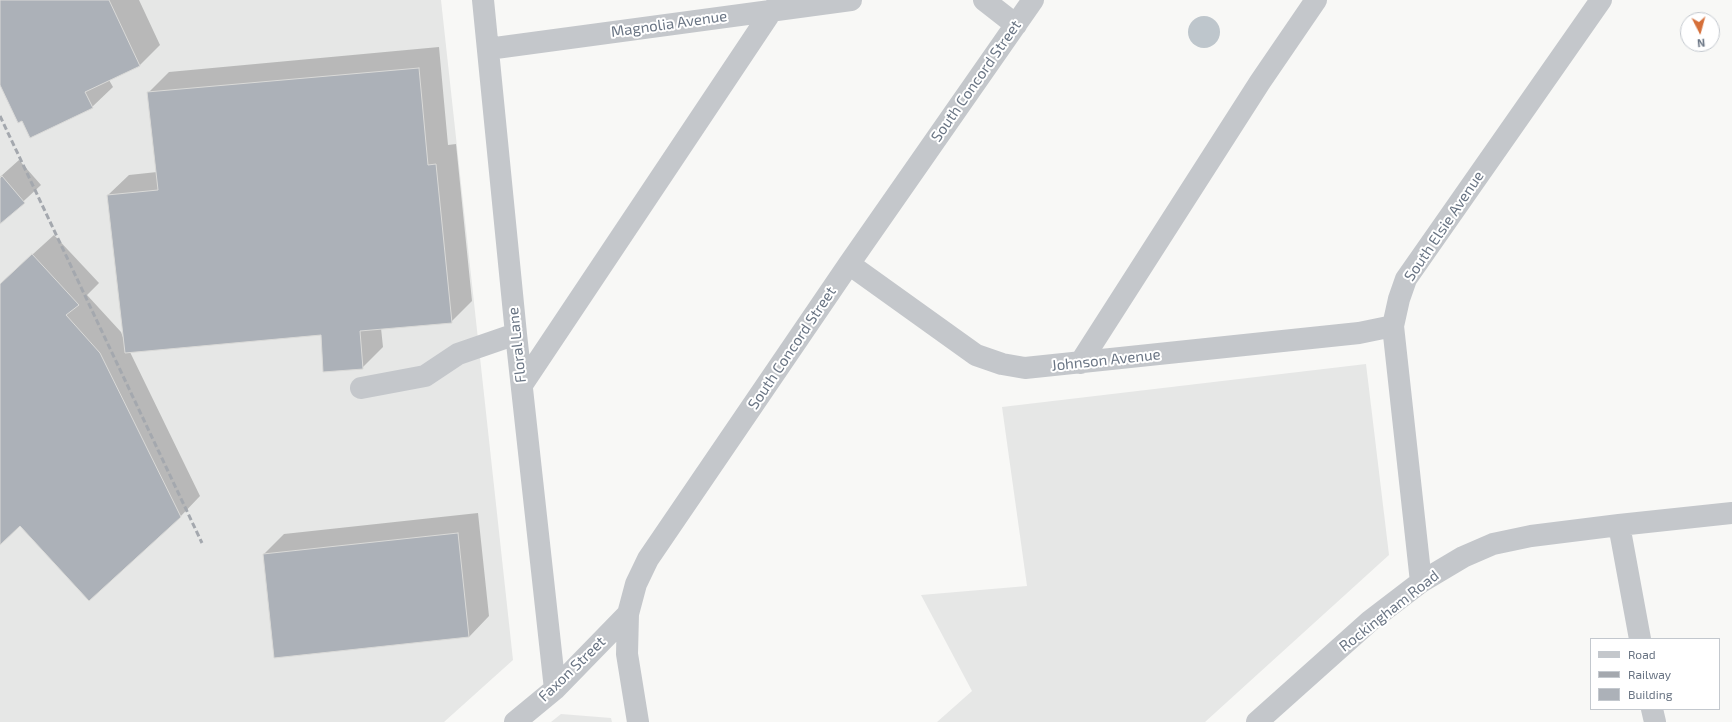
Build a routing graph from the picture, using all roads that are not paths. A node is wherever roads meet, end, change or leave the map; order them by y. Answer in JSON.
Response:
{"nodes":[{"id":1,"x":483,"y":0,"type":"edge"},
{"id":2,"x":851,"y":0,"type":"edge"},
{"id":3,"x":984,"y":0,"type":"edge"},
{"id":4,"x":1033,"y":0,"type":"edge"},
{"id":5,"x":1316,"y":0,"type":"edge"},
{"id":6,"x":1601,"y":0,"type":"edge"},
{"id":7,"x":773,"y":9,"type":"junction"},
{"id":8,"x":1016,"y":25,"type":"junction"},
{"id":9,"x":488,"y":49,"type":"junction"},
{"id":10,"x":849,"y":264,"type":"junction"},
{"id":11,"x":1393,"y":326,"type":"junction"},
{"id":12,"x":516,"y":334,"type":"junction"},
{"id":13,"x":1080,"y":363,"type":"junction"},
{"id":14,"x":522,"y":385,"type":"junction"},
{"id":15,"x":361,"y":388,"type":"dead end"},
{"id":16,"x":1732,"y":513,"type":"edge"},
{"id":17,"x":1619,"y":525,"type":"junction"},
{"id":18,"x":1421,"y":582,"type":"junction"},
{"id":19,"x":628,"y":614,"type":"junction"},
{"id":20,"x":1640,"y":638,"type":"edge"},
{"id":21,"x":555,"y":689,"type":"junction"},
{"id":22,"x":1652,"y":710,"type":"edge"},
{"id":23,"x":515,"y":722,"type":"edge"},
{"id":24,"x":638,"y":722,"type":"edge"},
{"id":25,"x":1257,"y":722,"type":"edge"},
{"id":26,"x":1655,"y":722,"type":"edge"}],
"edges":[{"from":1,"to":9,"type":"street","name":"Floral Lane"},
{"from":2,"to":7,"type":"street","name":"Magnolia Avenue"},
{"from":3,"to":8,"type":"street"},
{"from":4,"to":8,"type":"street","name":"South Concord Street"},
{"from":5,"to":13,"type":"street"},
{"from":6,"to":11,"type":"street","name":"South Elsie Avenue"},
{"from":7,"to":9,"type":"street","name":"Magnolia Avenue"},
{"from":7,"to":14,"type":"street"},
{"from":8,"to":10,"type":"street","name":"South Concord Street"},
{"from":9,"to":12,"type":"street","name":"Floral Lane"},
{"from":10,"to":13,"type":"street","name":"Johnson Avenue"},
{"from":10,"to":19,"type":"street","name":"South Concord Street"},
{"from":11,"to":13,"type":"street","name":"Johnson Avenue"},
{"from":11,"to":18,"type":"street","name":"South Elsie Avenue"},
{"from":12,"to":14,"type":"street","name":"Floral Lane"},
{"from":12,"to":15,"type":"street"},
{"from":14,"to":21,"type":"street","name":"Floral Lane"},
{"from":16,"to":17,"type":"street","name":"Rockingham Road"},
{"from":17,"to":18,"type":"street","name":"Rockingham Road"},
{"from":17,"to":20,"type":"street"},
{"from":18,"to":25,"type":"street","name":"Rockingham Road"},
{"from":19,"to":21,"type":"street","name":"Faxon Street"},
{"from":19,"to":24,"type":"street","name":"South Concord Street"},
{"from":21,"to":23,"type":"street","name":"Faxon Street"},
{"from":22,"to":26,"type":"street"}]}
